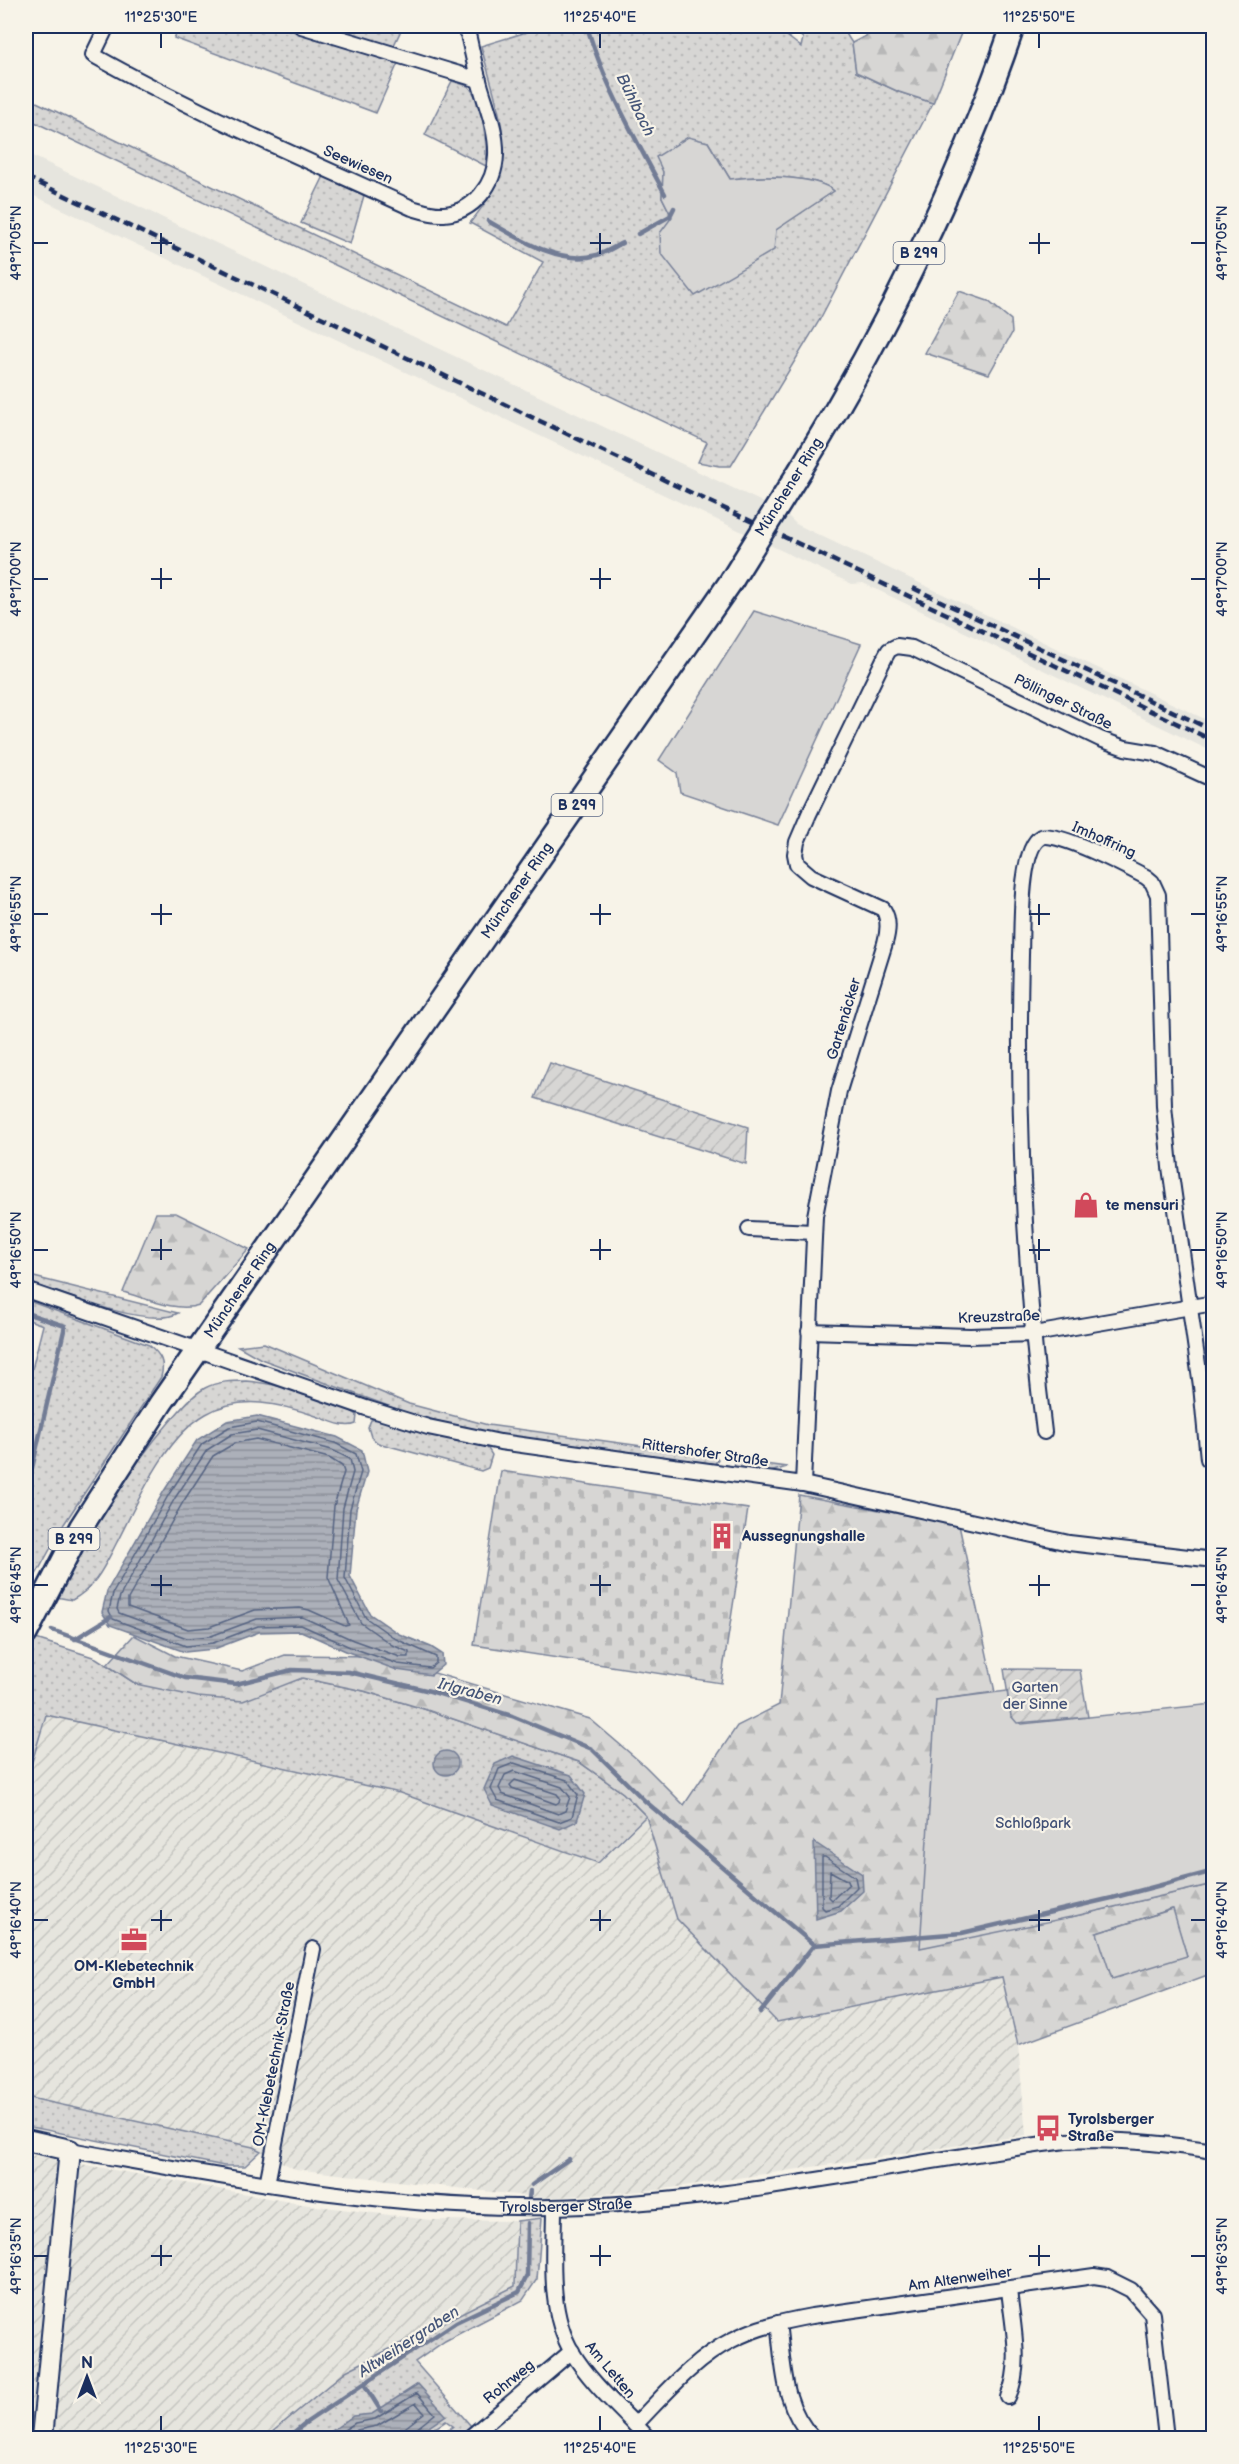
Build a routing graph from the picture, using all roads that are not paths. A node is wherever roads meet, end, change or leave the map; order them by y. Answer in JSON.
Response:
{"nodes":[{"id":1,"x":107,"y":26,"type":"edge"},
{"id":2,"x":301,"y":26,"type":"edge"},
{"id":3,"x":466,"y":26,"type":"edge"},
{"id":4,"x":1013,"y":26,"type":"edge"},
{"id":5,"x":479,"y":80,"type":"junction"},
{"id":6,"x":901,"y":645,"type":"joint"},
{"id":7,"x":1214,"y":780,"type":"edge"},
{"id":8,"x":749,"y":1229,"type":"dead end"},
{"id":9,"x":813,"y":1232,"type":"junction"},
{"id":10,"x":26,"y":1290,"type":"edge"},
{"id":11,"x":1214,"y":1303,"type":"edge"},
{"id":12,"x":1189,"y":1308,"type":"junction"},
{"id":13,"x":809,"y":1331,"type":"junction"},
{"id":14,"x":1034,"y":1334,"type":"junction"},
{"id":15,"x":199,"y":1349,"type":"junction"},
{"id":16,"x":1044,"y":1432,"type":"dead end"},
{"id":17,"x":1208,"y":1459,"type":"dead end"},
{"id":18,"x":803,"y":1485,"type":"junction"},
{"id":19,"x":1214,"y":1560,"type":"edge"},
{"id":20,"x":26,"y":1634,"type":"edge"},
{"id":21,"x":313,"y":1949,"type":"dead end"},
{"id":22,"x":26,"y":2140,"type":"edge"},
{"id":23,"x":70,"y":2150,"type":"junction"},
{"id":24,"x":1214,"y":2151,"type":"edge"},
{"id":25,"x":267,"y":2184,"type":"junction"},
{"id":26,"x":554,"y":2207,"type":"junction"},
{"id":27,"x":1009,"y":2289,"type":"junction"},
{"id":28,"x":778,"y":2323,"type":"junction"},
{"id":29,"x":572,"y":2351,"type":"junction"},
{"id":30,"x":1008,"y":2397,"type":"dead end"},
{"id":31,"x":636,"y":2424,"type":"junction"},
{"id":32,"x":42,"y":2439,"type":"edge"},
{"id":33,"x":468,"y":2439,"type":"edge"},
{"id":34,"x":648,"y":2439,"type":"edge"},
{"id":35,"x":813,"y":2439,"type":"edge"},
{"id":36,"x":1166,"y":2439,"type":"edge"}],
"edges":[{"from":1,"to":5,"type":"street","name":"Seewiesen"},
{"from":2,"to":5,"type":"street"},
{"from":3,"to":5,"type":"street","name":"Seewiesen"},
{"from":4,"to":15,"type":"main road","name":"Münchener Ring","number":"B 299","bridge":true},
{"from":6,"to":7,"type":"street","name":"Pöllinger Straße"},
{"from":6,"to":9,"type":"street","name":"Gartenäcker"},
{"from":8,"to":9,"type":"street"},
{"from":9,"to":13,"type":"street","name":"Gartenäcker"},
{"from":10,"to":15,"type":"street","name":"Rittershofer Straße"},
{"from":11,"to":12,"type":"street","name":"Kreuzstraße"},
{"from":12,"to":14,"type":"street","name":"Kreuzstraße"},
{"from":12,"to":14,"type":"street","name":"Imhoffring"},
{"from":12,"to":17,"type":"street"},
{"from":13,"to":14,"type":"street","name":"Kreuzstraße"},
{"from":13,"to":18,"type":"street","name":"Gartenäcker"},
{"from":14,"to":16,"type":"street"},
{"from":15,"to":18,"type":"street","name":"Rittershofer Straße"},
{"from":15,"to":20,"type":"main road","name":"Münchener Ring","number":"B 299"},
{"from":18,"to":19,"type":"street","name":"Rittershofer Straße"},
{"from":21,"to":25,"type":"street","name":"OM-Klebetechnik-Straße"},
{"from":22,"to":23,"type":"street","name":"Tyrolsberger Straße"},
{"from":23,"to":25,"type":"street","name":"Tyrolsberger Straße"},
{"from":23,"to":32,"type":"street"},
{"from":24,"to":26,"type":"street","name":"Tyrolsberger Straße"},
{"from":25,"to":26,"type":"street","name":"Tyrolsberger Straße"},
{"from":26,"to":29,"type":"street","name":"Am Letten"},
{"from":27,"to":28,"type":"street","name":"Am Altenweiher"},
{"from":27,"to":30,"type":"street"},
{"from":27,"to":36,"type":"street","name":"Am Altenweiher"},
{"from":28,"to":31,"type":"street","name":"Am Altenweiher"},
{"from":28,"to":35,"type":"street"},
{"from":29,"to":31,"type":"street","name":"Am Letten"},
{"from":29,"to":33,"type":"street","name":"Rohrweg"},
{"from":31,"to":34,"type":"street","name":"Am Letten"}]}
